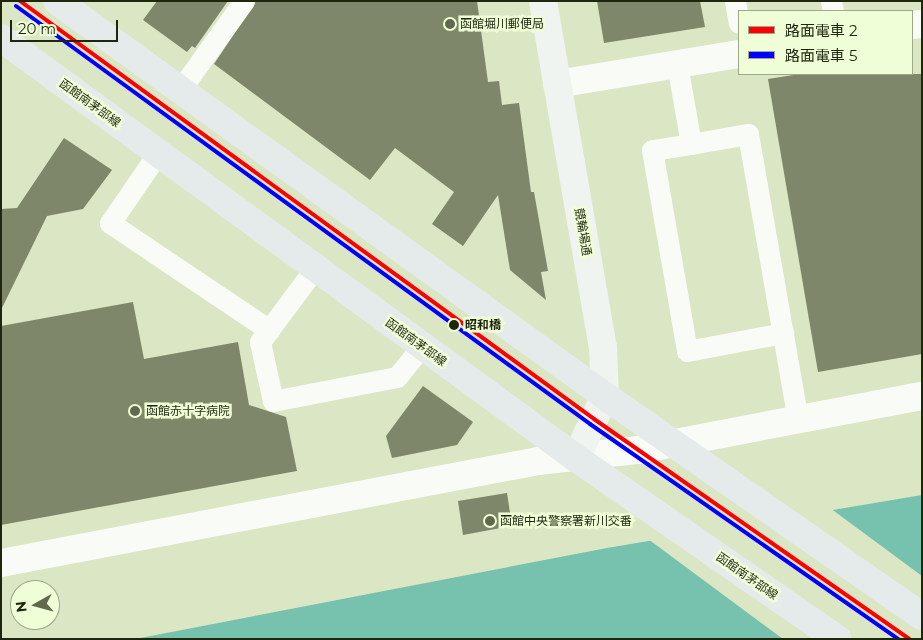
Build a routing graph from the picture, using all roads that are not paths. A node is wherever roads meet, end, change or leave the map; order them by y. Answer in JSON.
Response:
{"nodes":[{"id":1,"x":57,"y":1,"type":"edge"},
{"id":2,"x":244,"y":1,"type":"edge"},
{"id":3,"x":543,"y":1,"type":"edge"},
{"id":4,"x":735,"y":1,"type":"edge"},
{"id":5,"x":738,"y":18,"type":"edge"},
{"id":6,"x":1,"y":38,"type":"edge"},
{"id":7,"x":738,"y":54,"type":"edge"},
{"id":8,"x":677,"y":64,"type":"junction"},
{"id":9,"x":557,"y":84,"type":"junction"},
{"id":10,"x":180,"y":90,"type":"junction"},
{"id":11,"x":691,"y":144,"type":"junction"},
{"id":12,"x":158,"y":153,"type":"junction"},
{"id":13,"x":315,"y":268,"type":"junction"},
{"id":14,"x":269,"y":330,"type":"junction"},
{"id":15,"x":783,"y":334,"type":"junction"},
{"id":16,"x":422,"y":346,"type":"junction"},
{"id":17,"x":605,"y":396,"type":"junction"},
{"id":18,"x":922,"y":396,"type":"edge"},
{"id":19,"x":798,"y":420,"type":"junction"},
{"id":20,"x":674,"y":444,"type":"junction"},
{"id":21,"x":576,"y":458,"type":"junction"},
{"id":22,"x":1,"y":563,"type":"edge"},
{"id":23,"x":922,"y":616,"type":"edge"},
{"id":24,"x":837,"y":639,"type":"edge"}],
"edges":[{"from":1,"to":10,"type":"main road"},
{"from":2,"to":10,"type":"lane"},
{"from":3,"to":9,"type":"street","name":"競輪場通"},
{"from":4,"to":5,"type":"lane"},
{"from":6,"to":12,"type":"main road","name":"函館南茅部線"},
{"from":7,"to":8,"type":"street"},
{"from":8,"to":9,"type":"street"},
{"from":8,"to":11,"type":"lane"},
{"from":9,"to":17,"type":"street","name":"競輪場通"},
{"from":10,"to":17,"type":"main road"},
{"from":11,"to":15,"type":"lane"},
{"from":11,"to":15,"type":"lane"},
{"from":12,"to":13,"type":"main road","name":"函館南茅部線"},
{"from":12,"to":14,"type":"lane"},
{"from":13,"to":14,"type":"lane"},
{"from":13,"to":16,"type":"main road","name":"函館南茅部線"},
{"from":14,"to":16,"type":"lane"},
{"from":15,"to":19,"type":"lane"},
{"from":16,"to":21,"type":"main road","name":"函館南茅部線"},
{"from":17,"to":20,"type":"main road"},
{"from":17,"to":21,"type":"street","name":"競輪場通"},
{"from":18,"to":19,"type":"street"},
{"from":19,"to":20,"type":"street"},
{"from":20,"to":21,"type":"street"},
{"from":20,"to":23,"type":"main road"},
{"from":21,"to":22,"type":"street"},
{"from":21,"to":24,"type":"main road","name":"函館南茅部線"}]}
